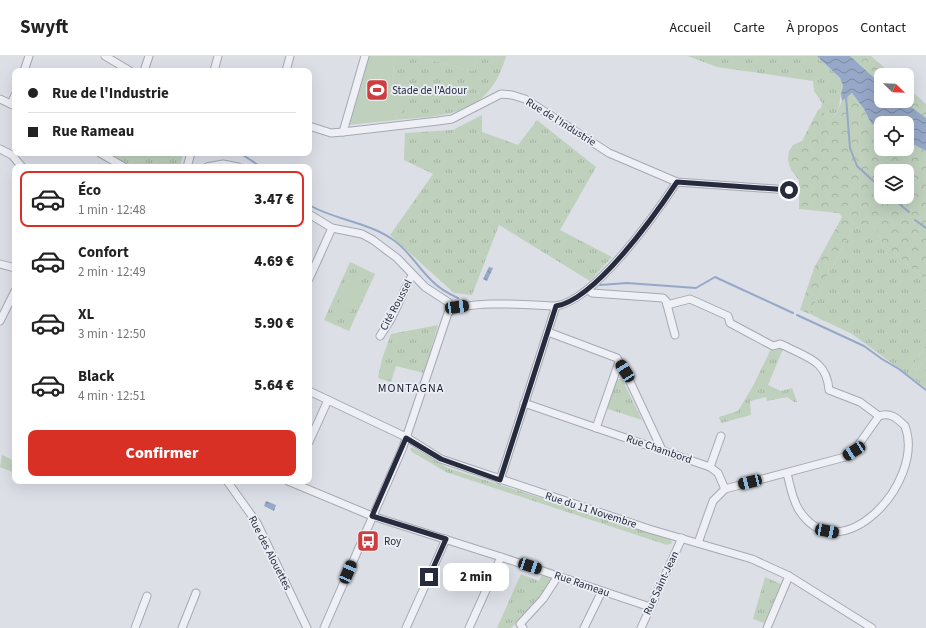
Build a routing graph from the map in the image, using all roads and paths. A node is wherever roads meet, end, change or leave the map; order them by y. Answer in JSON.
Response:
{"nodes":[{"id":1,"x":29,"y":56,"type":"edge"},
{"id":2,"x":105,"y":56,"type":"edge"},
{"id":3,"x":149,"y":56,"type":"edge"},
{"id":4,"x":218,"y":56,"type":"edge"},
{"id":5,"x":290,"y":56,"type":"edge"},
{"id":6,"x":365,"y":56,"type":"edge"},
{"id":7,"x":25,"y":68,"type":"edge"},
{"id":8,"x":125,"y":68,"type":"edge"},
{"id":9,"x":145,"y":68,"type":"edge"},
{"id":10,"x":215,"y":68,"type":"edge"},
{"id":11,"x":287,"y":68,"type":"edge"},
{"id":12,"x":0,"y":99,"type":"edge"},
{"id":13,"x":12,"y":105,"type":"edge"},
{"id":14,"x":312,"y":127,"type":"edge"},
{"id":15,"x":343,"y":132,"type":"junction"},
{"id":16,"x":0,"y":149,"type":"edge"},
{"id":17,"x":12,"y":155,"type":"edge"},
{"id":18,"x":13,"y":156,"type":"edge"},
{"id":19,"x":105,"y":156,"type":"edge"},
{"id":20,"x":20,"y":164,"type":"edge"},
{"id":21,"x":119,"y":164,"type":"edge"},
{"id":22,"x":677,"y":182,"type":"junction"},
{"id":23,"x":789,"y":190,"type":"dead end"},
{"id":24,"x":312,"y":216,"type":"edge"},
{"id":25,"x":332,"y":228,"type":"junction"},
{"id":26,"x":0,"y":264,"type":"edge"},
{"id":27,"x":12,"y":267,"type":"edge"},
{"id":28,"x":312,"y":272,"type":"edge"},
{"id":29,"x":412,"y":275,"type":"junction"},
{"id":30,"x":588,"y":290,"type":"junction"},
{"id":31,"x":12,"y":297,"type":"edge"},
{"id":32,"x":448,"y":302,"type":"dead end"},
{"id":33,"x":667,"y":305,"type":"junction"},
{"id":34,"x":556,"y":306,"type":"junction"},
{"id":35,"x":0,"y":321,"type":"edge"},
{"id":36,"x":548,"y":332,"type":"junction"},
{"id":37,"x":676,"y":335,"type":"dead end"},
{"id":38,"x":380,"y":336,"type":"dead end"},
{"id":39,"x":619,"y":362,"type":"junction"},
{"id":40,"x":312,"y":392,"type":"edge"},
{"id":41,"x":328,"y":400,"type":"junction"},
{"id":42,"x":524,"y":404,"type":"junction"},
{"id":43,"x":879,"y":416,"type":"junction"},
{"id":44,"x":596,"y":428,"type":"junction"},
{"id":45,"x":312,"y":435,"type":"edge"},
{"id":46,"x":721,"y":436,"type":"dead end"},
{"id":47,"x":406,"y":438,"type":"junction"},
{"id":48,"x":914,"y":440,"type":"dead end"},
{"id":49,"x":662,"y":450,"type":"junction"},
{"id":50,"x":710,"y":467,"type":"junction"},
{"id":51,"x":787,"y":473,"type":"junction"},
{"id":52,"x":500,"y":480,"type":"junction"},
{"id":53,"x":229,"y":484,"type":"edge"},
{"id":54,"x":297,"y":484,"type":"edge"},
{"id":55,"x":725,"y":489,"type":"junction"},
{"id":56,"x":887,"y":512,"type":"dead end"},
{"id":57,"x":372,"y":516,"type":"junction"},
{"id":58,"x":682,"y":538,"type":"junction"},
{"id":59,"x":446,"y":539,"type":"junction"},
{"id":60,"x":698,"y":543,"type":"junction"},
{"id":61,"x":501,"y":557,"type":"junction"},
{"id":62,"x":558,"y":576,"type":"junction"},
{"id":63,"x":789,"y":576,"type":"junction"},
{"id":64,"x":602,"y":591,"type":"junction"},
{"id":65,"x":196,"y":593,"type":"dead end"},
{"id":66,"x":147,"y":596,"type":"dead end"},
{"id":67,"x":650,"y":607,"type":"junction"},
{"id":68,"x":520,"y":627,"type":"edge"},
{"id":69,"x":135,"y":628,"type":"edge"},
{"id":70,"x":182,"y":628,"type":"edge"},
{"id":71,"x":307,"y":628,"type":"edge"},
{"id":72,"x":324,"y":628,"type":"edge"},
{"id":73,"x":406,"y":628,"type":"edge"},
{"id":74,"x":469,"y":628,"type":"edge"},
{"id":75,"x":584,"y":628,"type":"edge"},
{"id":76,"x":641,"y":628,"type":"edge"},
{"id":77,"x":767,"y":628,"type":"edge"},
{"id":78,"x":872,"y":628,"type":"edge"}],
"edges":[{"from":1,"to":7,"type":"street"},
{"from":2,"to":8,"type":"street"},
{"from":3,"to":9,"type":"street"},
{"from":4,"to":10,"type":"street"},
{"from":5,"to":11,"type":"street"},
{"from":6,"to":15,"type":"street"},
{"from":12,"to":13,"type":"street"},
{"from":14,"to":15,"type":"street","name":"Rue de l'Industrie"},
{"from":15,"to":22,"type":"street","name":"Rue de l'Industrie"},
{"from":16,"to":17,"type":"street"},
{"from":18,"to":20,"type":"street"},
{"from":19,"to":21,"type":"street"},
{"from":22,"to":23,"type":"street","name":"Rue de l'Industrie"},
{"from":22,"to":30,"type":"street"},
{"from":24,"to":25,"type":"street","name":"Cité Roussel"},
{"from":25,"to":28,"type":"street"},
{"from":25,"to":29,"type":"street","name":"Cité Roussel"},
{"from":26,"to":27,"type":"street"},
{"from":29,"to":32,"type":"street","name":"Cité Roussel"},
{"from":29,"to":38,"type":"street","name":"Cité Roussel"},
{"from":30,"to":33,"type":"street"},
{"from":30,"to":34,"type":"street"},
{"from":31,"to":35,"type":"street"},
{"from":33,"to":37,"type":"street"},
{"from":33,"to":43,"type":"street"},
{"from":34,"to":36,"type":"street"},
{"from":34,"to":47,"type":"street"},
{"from":36,"to":39,"type":"street"},
{"from":36,"to":42,"type":"street"},
{"from":39,"to":44,"type":"street"},
{"from":39,"to":49,"type":"street"},
{"from":40,"to":41,"type":"street","name":"Rue du 11 Novembre"},
{"from":41,"to":45,"type":"street"},
{"from":41,"to":47,"type":"street","name":"Rue du 11 Novembre"},
{"from":42,"to":44,"type":"street","name":"Rue Chambord"},
{"from":42,"to":52,"type":"street"},
{"from":43,"to":48,"type":"street"},
{"from":43,"to":51,"type":"street"},
{"from":44,"to":49,"type":"street","name":"Rue Chambord"},
{"from":46,"to":50,"type":"street"},
{"from":47,"to":52,"type":"street","name":"Rue du 11 Novembre"},
{"from":47,"to":57,"type":"street"},
{"from":49,"to":50,"type":"street","name":"Rue Chambord"},
{"from":50,"to":55,"type":"street"},
{"from":51,"to":55,"type":"street"},
{"from":51,"to":56,"type":"street"},
{"from":52,"to":58,"type":"street","name":"Rue du 11 Novembre"},
{"from":53,"to":71,"type":"street","name":"Rue des Alouettes"},
{"from":54,"to":57,"type":"street","name":"Rue Rameau"},
{"from":55,"to":60,"type":"street"},
{"from":57,"to":59,"type":"street","name":"Rue Rameau"},
{"from":57,"to":72,"type":"street"},
{"from":58,"to":60,"type":"street","name":"Rue du 11 Novembre"},
{"from":58,"to":67,"type":"street","name":"Rue Saint-Jean"},
{"from":59,"to":61,"type":"street","name":"Rue Rameau"},
{"from":59,"to":73,"type":"street"},
{"from":60,"to":63,"type":"street","name":"Rue du 11 Novembre"},
{"from":61,"to":62,"type":"street","name":"Rue Rameau"},
{"from":61,"to":74,"type":"street"},
{"from":62,"to":64,"type":"street","name":"Rue Rameau"},
{"from":62,"to":68,"type":"street"},
{"from":63,"to":77,"type":"street"},
{"from":63,"to":78,"type":"street","name":"Rue du 11 Novembre"},
{"from":64,"to":67,"type":"street","name":"Rue Rameau"},
{"from":64,"to":75,"type":"street"},
{"from":65,"to":70,"type":"street"},
{"from":66,"to":69,"type":"street"},
{"from":67,"to":76,"type":"street","name":"Rue Saint-Jean"}]}
